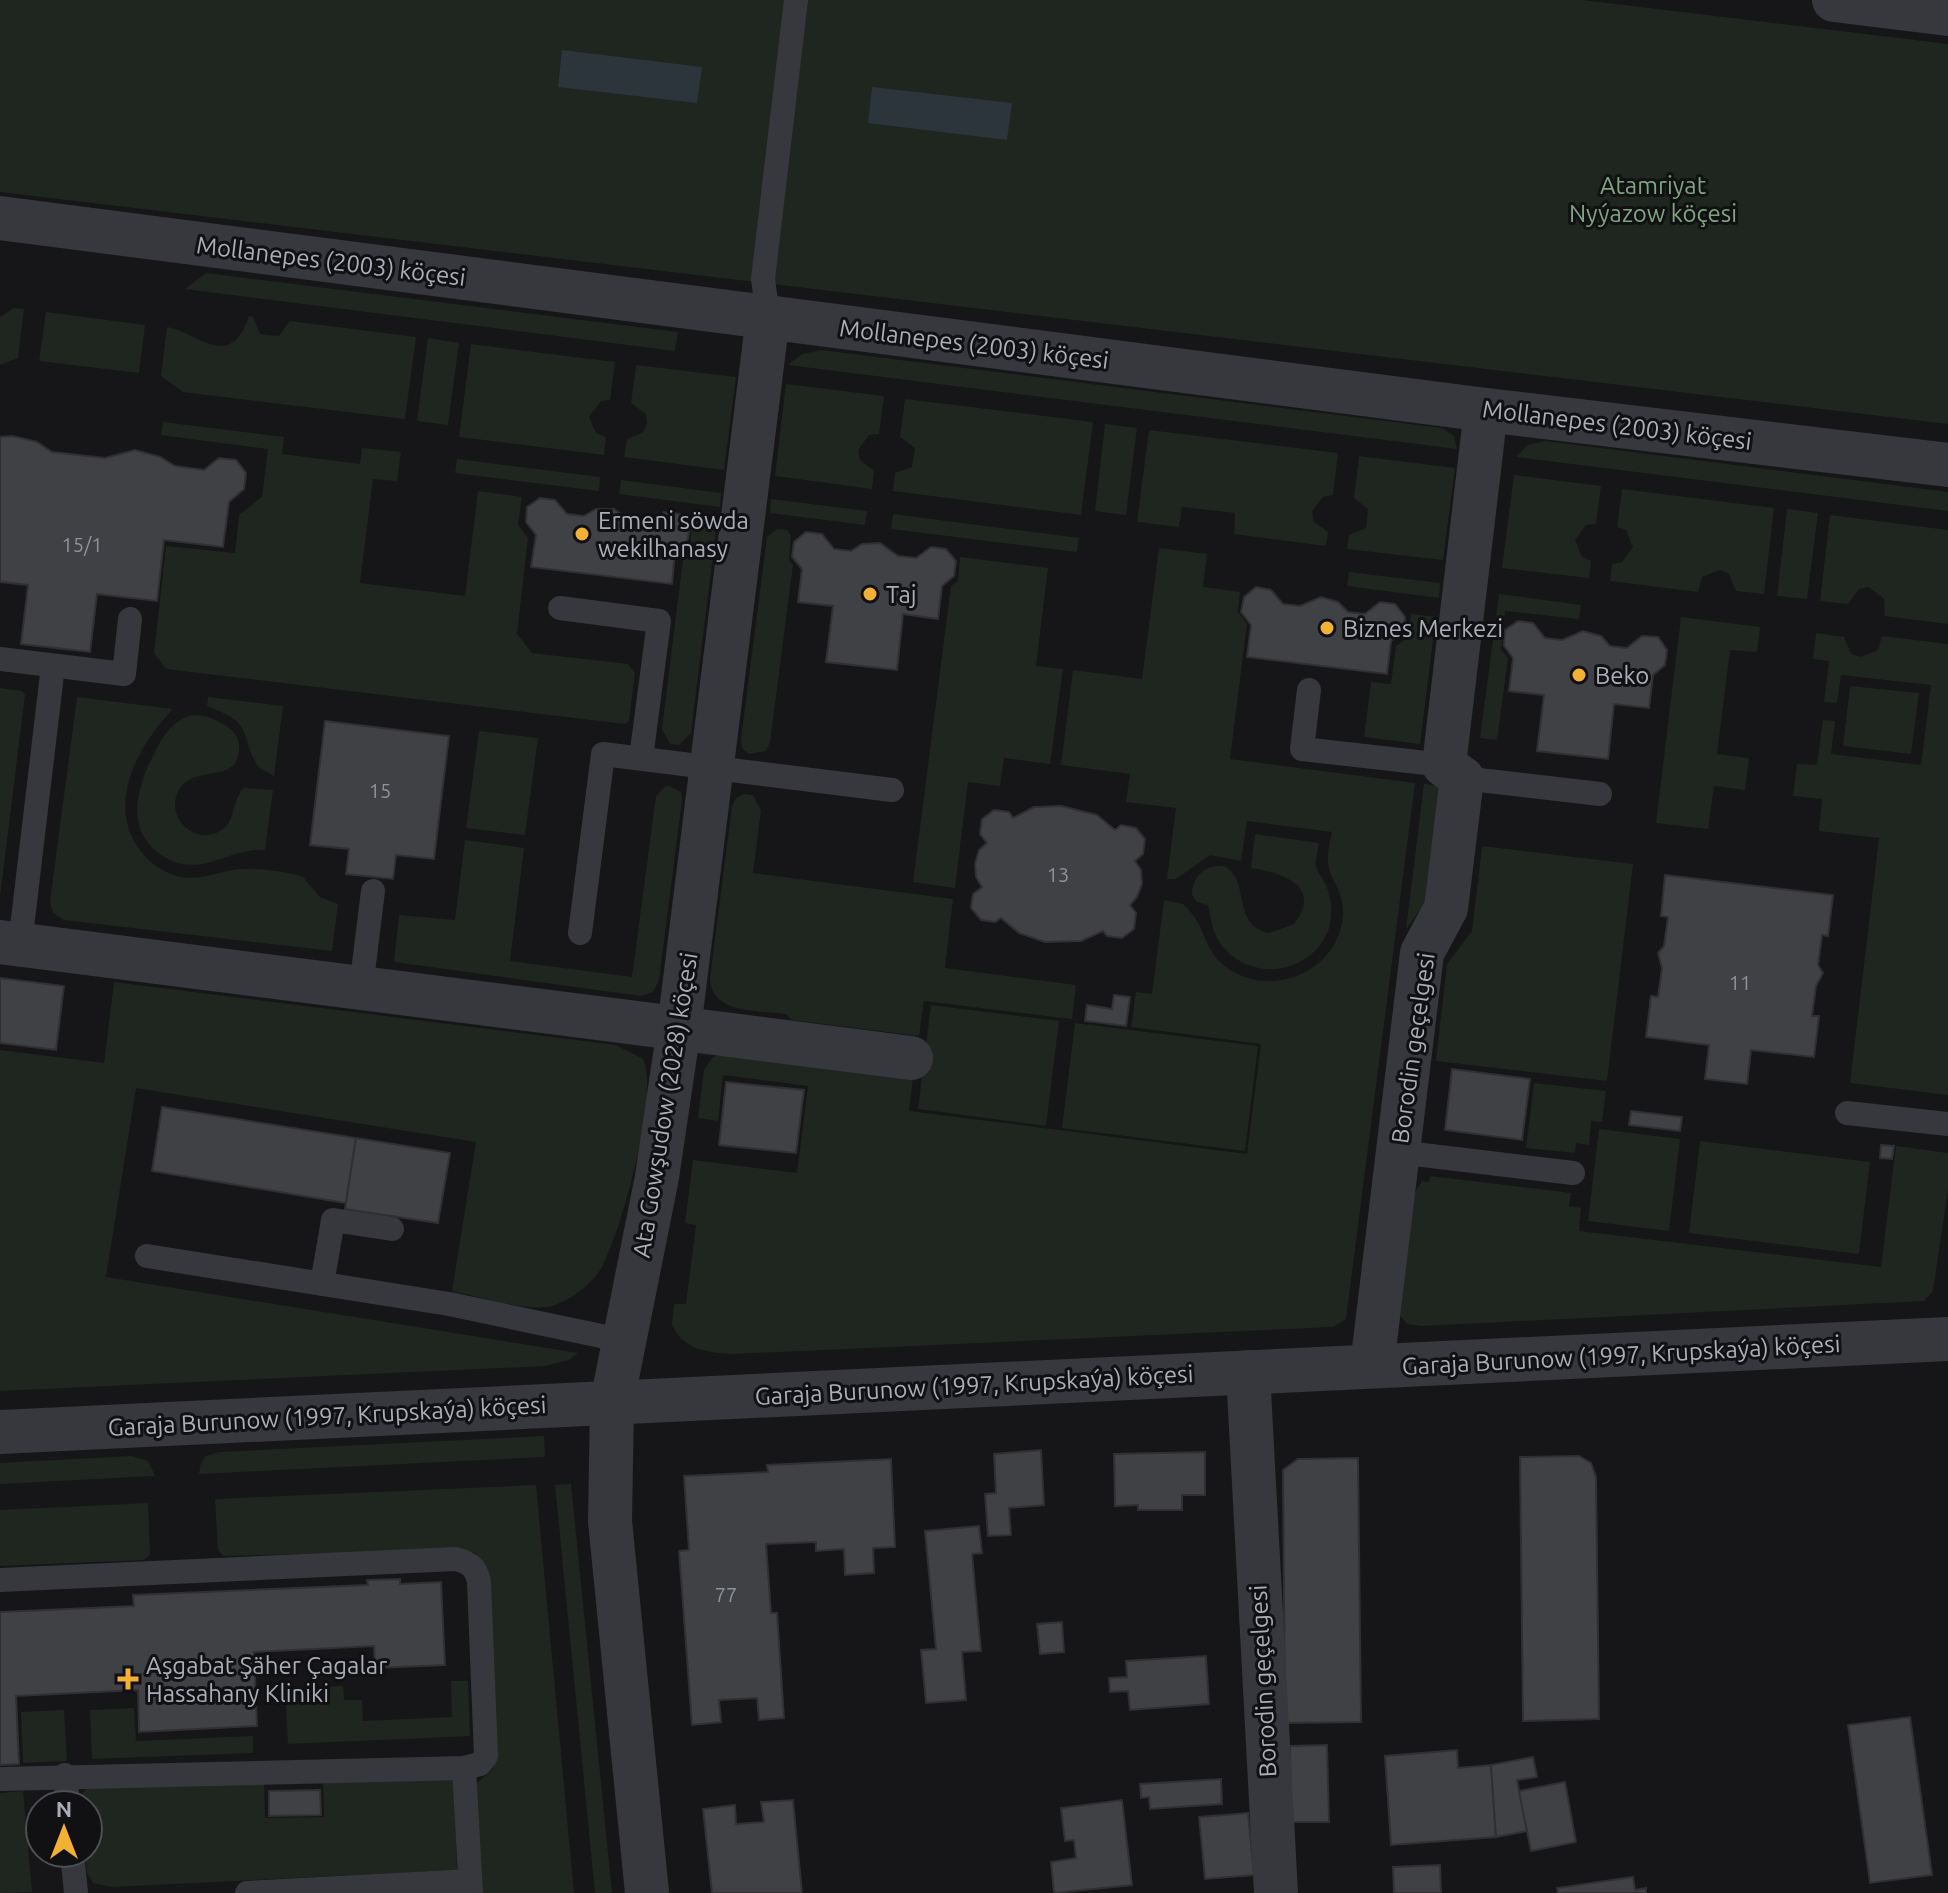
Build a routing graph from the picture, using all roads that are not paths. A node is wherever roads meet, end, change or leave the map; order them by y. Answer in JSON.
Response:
{"nodes":[{"id":1,"x":796,"y":0,"type":"edge"},
{"id":2,"x":1834,"y":0,"type":"edge"},
{"id":3,"x":1948,"y":14,"type":"edge"},
{"id":4,"x":0,"y":218,"type":"edge"},
{"id":5,"x":768,"y":317,"type":"junction"},
{"id":6,"x":1486,"y":410,"type":"junction"},
{"id":7,"x":1948,"y":465,"type":"edge"},
{"id":8,"x":560,"y":608,"type":"dead end"},
{"id":9,"x":130,"y":619,"type":"dead end"},
{"id":10,"x":0,"y":659,"type":"edge"},
{"id":11,"x":53,"y":666,"type":"junction"},
{"id":12,"x":1309,"y":690,"type":"dead end"},
{"id":13,"x":641,"y":758,"type":"junction"},
{"id":14,"x":711,"y":767,"type":"junction"},
{"id":15,"x":1453,"y":772,"type":"junction"},
{"id":16,"x":892,"y":790,"type":"dead end"},
{"id":17,"x":1600,"y":794,"type":"dead end"},
{"id":18,"x":373,"y":891,"type":"dead end"},
{"id":19,"x":580,"y":933,"type":"dead end"},
{"id":20,"x":10,"y":943,"type":"edge"},
{"id":21,"x":361,"y":988,"type":"junction"},
{"id":22,"x":679,"y":1028,"type":"junction"},
{"id":23,"x":911,"y":1058,"type":"dead end"},
{"id":24,"x":1847,"y":1113,"type":"dead end"},
{"id":25,"x":1948,"y":1124,"type":"edge"},
{"id":26,"x":1398,"y":1152,"type":"junction"},
{"id":27,"x":1573,"y":1173,"type":"dead end"},
{"id":28,"x":392,"y":1229,"type":"dead end"},
{"id":29,"x":147,"y":1256,"type":"dead end"},
{"id":30,"x":322,"y":1284,"type":"junction"},
{"id":31,"x":1948,"y":1339,"type":"edge"},
{"id":32,"x":625,"y":1341,"type":"junction"},
{"id":33,"x":1372,"y":1366,"type":"junction"},
{"id":34,"x":1248,"y":1372,"type":"junction"},
{"id":35,"x":612,"y":1402,"type":"junction"},
{"id":36,"x":0,"y":1432,"type":"edge"},
{"id":37,"x":0,"y":1580,"type":"edge"},
{"id":38,"x":464,"y":1768,"type":"junction"},
{"id":39,"x":65,"y":1775,"type":"junction"},
{"id":40,"x":0,"y":1779,"type":"edge"},
{"id":41,"x":66,"y":1789,"type":"edge"},
{"id":42,"x":74,"y":1869,"type":"edge"},
{"id":43,"x":471,"y":1887,"type":"edge"},
{"id":44,"x":76,"y":1893,"type":"edge"},
{"id":45,"x":247,"y":1893,"type":"edge"},
{"id":46,"x":647,"y":1893,"type":"edge"},
{"id":47,"x":1276,"y":1893,"type":"edge"}],
"edges":[{"from":1,"to":5,"type":"lane"},
{"from":2,"to":3,"type":"street"},
{"from":4,"to":5,"type":"street","name":"Mollanepes (2003) köçesi"},
{"from":5,"to":6,"type":"street","name":"Mollanepes (2003) köçesi"},
{"from":5,"to":14,"type":"street","name":"Ata Gowşudow (2028) köçesi"},
{"from":6,"to":7,"type":"street","name":"Mollanepes (2003) köçesi"},
{"from":6,"to":15,"type":"street","name":"Borodin geçelgesi"},
{"from":8,"to":13,"type":"lane"},
{"from":9,"to":11,"type":"lane"},
{"from":10,"to":11,"type":"lane"},
{"from":11,"to":20,"type":"lane"},
{"from":12,"to":15,"type":"lane"},
{"from":13,"to":14,"type":"lane"},
{"from":13,"to":19,"type":"lane"},
{"from":14,"to":16,"type":"lane"},
{"from":14,"to":22,"type":"street","name":"Ata Gowşudow (2028) köçesi"},
{"from":15,"to":17,"type":"lane"},
{"from":15,"to":26,"type":"street","name":"Borodin geçelgesi"},
{"from":18,"to":21,"type":"lane"},
{"from":20,"to":21,"type":"street"},
{"from":21,"to":22,"type":"street"},
{"from":22,"to":23,"type":"street"},
{"from":22,"to":32,"type":"street","name":"Ata Gowşudow (2028) köçesi"},
{"from":24,"to":25,"type":"lane"},
{"from":26,"to":27,"type":"lane"},
{"from":26,"to":33,"type":"street","name":"Borodin geçelgesi"},
{"from":28,"to":30,"type":"lane"},
{"from":29,"to":30,"type":"lane"},
{"from":30,"to":32,"type":"lane"},
{"from":31,"to":33,"type":"street","name":"Garaja Burunow (1997, Krupskaýa) köçesi"},
{"from":32,"to":35,"type":"street","name":"Ata Gowşudow (2028) köçesi"},
{"from":33,"to":34,"type":"street","name":"Garaja Burunow (1997, Krupskaýa) köçesi"},
{"from":34,"to":35,"type":"street","name":"Garaja Burunow (1997, Krupskaýa) köçesi"},
{"from":34,"to":47,"type":"street","name":"Borodin geçelgesi"},
{"from":35,"to":36,"type":"street","name":"Garaja Burunow (1997, Krupskaýa) köçesi"},
{"from":35,"to":46,"type":"street","name":"Ata Gowşudow (2028) köçesi"},
{"from":37,"to":38,"type":"lane"},
{"from":38,"to":39,"type":"lane"},
{"from":38,"to":43,"type":"lane"},
{"from":39,"to":40,"type":"lane"},
{"from":39,"to":41,"type":"lane"},
{"from":42,"to":44,"type":"lane"},
{"from":43,"to":45,"type":"lane"}]}
